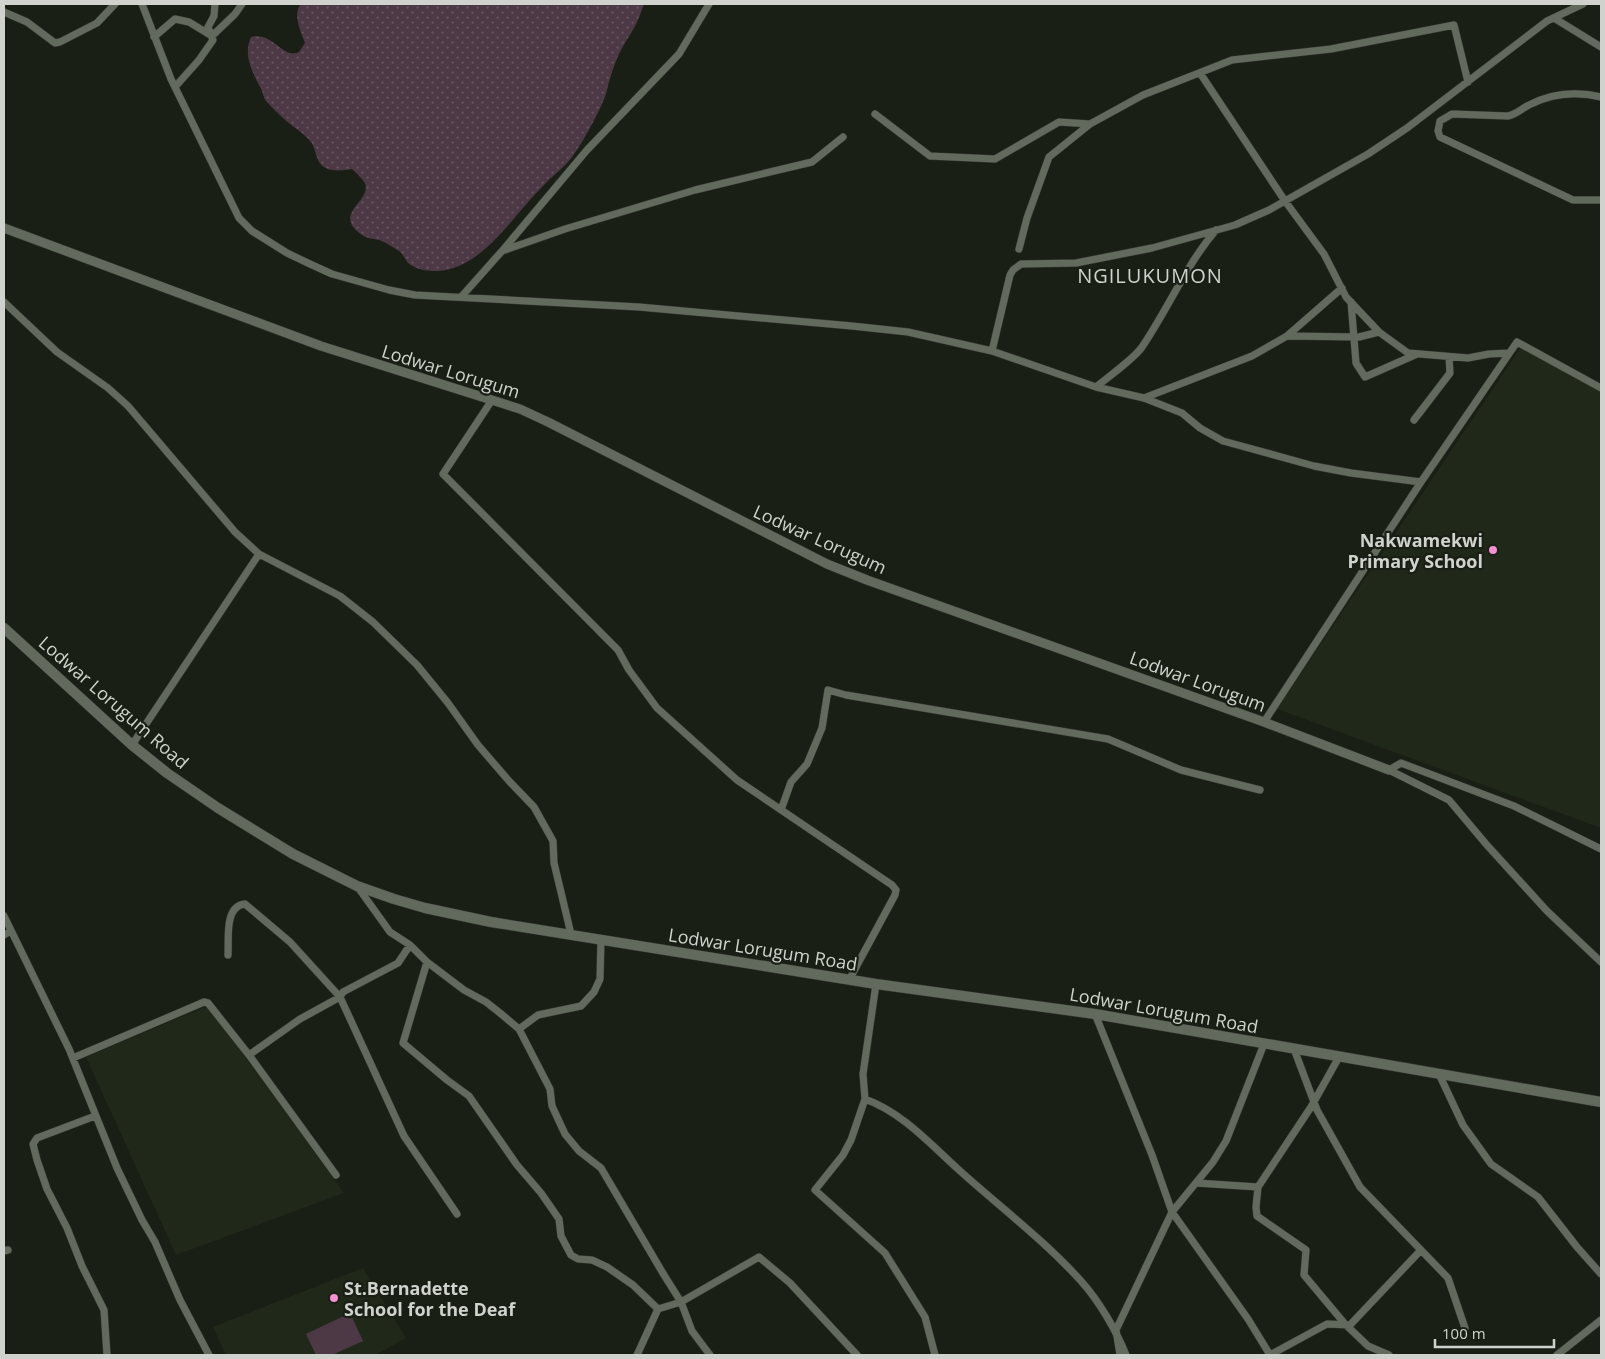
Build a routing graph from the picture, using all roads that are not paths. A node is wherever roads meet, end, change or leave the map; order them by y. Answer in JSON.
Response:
{"nodes":[{"id":1,"x":115,"y":4,"type":"edge"},
{"id":2,"x":142,"y":4,"type":"edge"},
{"id":3,"x":215,"y":4,"type":"edge"},
{"id":4,"x":242,"y":4,"type":"edge"},
{"id":5,"x":708,"y":4,"type":"edge"},
{"id":6,"x":1583,"y":4,"type":"edge"},
{"id":7,"x":4,"y":12,"type":"edge"},
{"id":8,"x":1554,"y":18,"type":"junction"},
{"id":9,"x":212,"y":36,"type":"junction"},
{"id":10,"x":154,"y":37,"type":"junction"},
{"id":11,"x":1601,"y":47,"type":"edge"},
{"id":12,"x":1200,"y":73,"type":"junction"},
{"id":13,"x":1468,"y":82,"type":"junction"},
{"id":14,"x":175,"y":87,"type":"junction"},
{"id":15,"x":1601,"y":98,"type":"edge"},
{"id":16,"x":875,"y":114,"type":"dead end"},
{"id":17,"x":1090,"y":124,"type":"junction"},
{"id":18,"x":843,"y":137,"type":"dead end"},
{"id":19,"x":1601,"y":200,"type":"edge"},
{"id":20,"x":1285,"y":201,"type":"junction"},
{"id":21,"x":4,"y":228,"type":"edge"},
{"id":22,"x":1216,"y":230,"type":"junction"},
{"id":23,"x":1019,"y":249,"type":"dead end"},
{"id":24,"x":502,"y":251,"type":"junction"},
{"id":25,"x":1342,"y":288,"type":"junction"},
{"id":26,"x":462,"y":296,"type":"junction"},
{"id":27,"x":4,"y":302,"type":"edge"},
{"id":28,"x":1351,"y":302,"type":"junction"},
{"id":29,"x":1380,"y":332,"type":"junction"},
{"id":30,"x":1287,"y":336,"type":"junction"},
{"id":31,"x":1354,"y":337,"type":"junction"},
{"id":32,"x":992,"y":351,"type":"junction"},
{"id":33,"x":1510,"y":353,"type":"junction"},
{"id":34,"x":1417,"y":354,"type":"junction"},
{"id":35,"x":1449,"y":356,"type":"junction"},
{"id":36,"x":1096,"y":386,"type":"junction"},
{"id":37,"x":1601,"y":388,"type":"edge"},
{"id":38,"x":1144,"y":398,"type":"junction"},
{"id":39,"x":492,"y":400,"type":"junction"},
{"id":40,"x":1414,"y":420,"type":"dead end"},
{"id":41,"x":1421,"y":482,"type":"junction"},
{"id":42,"x":259,"y":554,"type":"junction"},
{"id":43,"x":4,"y":628,"type":"edge"},
{"id":44,"x":1264,"y":722,"type":"junction"},
{"id":45,"x":132,"y":744,"type":"junction"},
{"id":46,"x":1389,"y":770,"type":"junction"},
{"id":47,"x":1260,"y":790,"type":"dead end"},
{"id":48,"x":781,"y":810,"type":"junction"},
{"id":49,"x":1601,"y":849,"type":"edge"},
{"id":50,"x":357,"y":886,"type":"junction"},
{"id":51,"x":4,"y":916,"type":"edge"},
{"id":52,"x":11,"y":931,"type":"junction"},
{"id":53,"x":571,"y":934,"type":"junction"},
{"id":54,"x":4,"y":935,"type":"edge"},
{"id":55,"x":601,"y":939,"type":"junction"},
{"id":56,"x":410,"y":945,"type":"junction"},
{"id":57,"x":228,"y":954,"type":"dead end"},
{"id":58,"x":427,"y":962,"type":"junction"},
{"id":59,"x":1601,"y":962,"type":"edge"},
{"id":60,"x":849,"y":980,"type":"junction"},
{"id":61,"x":876,"y":984,"type":"junction"},
{"id":62,"x":340,"y":996,"type":"junction"},
{"id":63,"x":1095,"y":1014,"type":"junction"},
{"id":64,"x":519,"y":1029,"type":"junction"},
{"id":65,"x":1264,"y":1044,"type":"junction"},
{"id":66,"x":1294,"y":1049,"type":"junction"},
{"id":67,"x":249,"y":1055,"type":"junction"},
{"id":68,"x":1339,"y":1057,"type":"junction"},
{"id":69,"x":73,"y":1058,"type":"junction"},
{"id":70,"x":1439,"y":1074,"type":"junction"},
{"id":71,"x":865,"y":1099,"type":"junction"},
{"id":72,"x":1314,"y":1102,"type":"junction"},
{"id":73,"x":1601,"y":1102,"type":"edge"},
{"id":74,"x":95,"y":1116,"type":"junction"},
{"id":75,"x":336,"y":1176,"type":"dead end"},
{"id":76,"x":1196,"y":1183,"type":"junction"},
{"id":77,"x":1258,"y":1187,"type":"junction"},
{"id":78,"x":1172,"y":1212,"type":"junction"},
{"id":79,"x":457,"y":1214,"type":"dead end"},
{"id":80,"x":1421,"y":1250,"type":"junction"},
{"id":81,"x":1601,"y":1274,"type":"edge"},
{"id":82,"x":681,"y":1302,"type":"junction"},
{"id":83,"x":658,"y":1310,"type":"junction"},
{"id":84,"x":1601,"y":1320,"type":"edge"},
{"id":85,"x":1345,"y":1324,"type":"junction"},
{"id":86,"x":1465,"y":1328,"type":"dead end"},
{"id":87,"x":1116,"y":1330,"type":"junction"},
{"id":88,"x":107,"y":1355,"type":"edge"},
{"id":89,"x":208,"y":1355,"type":"edge"},
{"id":90,"x":637,"y":1355,"type":"edge"},
{"id":91,"x":710,"y":1355,"type":"edge"},
{"id":92,"x":857,"y":1355,"type":"edge"},
{"id":93,"x":935,"y":1355,"type":"edge"},
{"id":94,"x":1120,"y":1355,"type":"edge"},
{"id":95,"x":1126,"y":1355,"type":"edge"},
{"id":96,"x":1270,"y":1355,"type":"edge"},
{"id":97,"x":1389,"y":1355,"type":"edge"},
{"id":98,"x":1557,"y":1355,"type":"edge"}],
"edges":[{"from":1,"to":7,"type":"street"},
{"from":2,"to":10,"type":"street"},
{"from":3,"to":9,"type":"street"},
{"from":4,"to":9,"type":"street"},
{"from":5,"to":24,"type":"street"},
{"from":6,"to":8,"type":"street"},
{"from":8,"to":11,"type":"street"},
{"from":8,"to":13,"type":"street"},
{"from":9,"to":10,"type":"street"},
{"from":9,"to":14,"type":"street"},
{"from":10,"to":14,"type":"street"},
{"from":12,"to":13,"type":"street"},
{"from":12,"to":17,"type":"street"},
{"from":12,"to":20,"type":"street"},
{"from":13,"to":20,"type":"street"},
{"from":14,"to":26,"type":"street"},
{"from":15,"to":19,"type":"street"},
{"from":16,"to":17,"type":"street"},
{"from":17,"to":23,"type":"street"},
{"from":18,"to":24,"type":"street"},
{"from":20,"to":22,"type":"street"},
{"from":20,"to":25,"type":"street"},
{"from":21,"to":39,"type":"street","name":"Lodwar Lorugum"},
{"from":22,"to":32,"type":"street"},
{"from":22,"to":36,"type":"street"},
{"from":24,"to":26,"type":"street"},
{"from":25,"to":28,"type":"street"},
{"from":25,"to":30,"type":"street"},
{"from":26,"to":32,"type":"street"},
{"from":27,"to":42,"type":"street"},
{"from":28,"to":29,"type":"street"},
{"from":28,"to":31,"type":"street"},
{"from":29,"to":31,"type":"street"},
{"from":29,"to":34,"type":"street"},
{"from":30,"to":31,"type":"street"},
{"from":30,"to":38,"type":"street"},
{"from":31,"to":34,"type":"street"},
{"from":32,"to":36,"type":"street"},
{"from":33,"to":35,"type":"street"},
{"from":33,"to":37,"type":"street"},
{"from":33,"to":41,"type":"street"},
{"from":34,"to":35,"type":"street"},
{"from":35,"to":40,"type":"street"},
{"from":36,"to":38,"type":"street"},
{"from":38,"to":41,"type":"street"},
{"from":39,"to":44,"type":"street","name":"Lodwar Lorugum"},
{"from":39,"to":48,"type":"street"},
{"from":41,"to":44,"type":"street"},
{"from":42,"to":45,"type":"street"},
{"from":42,"to":53,"type":"street"},
{"from":43,"to":45,"type":"main road","name":"Lodwar Lorugum Road"},
{"from":44,"to":46,"type":"street","name":"Lodwar Lorugum"},
{"from":45,"to":50,"type":"main road","name":"Lodwar Lorugum Road"},
{"from":46,"to":49,"type":"street"},
{"from":46,"to":59,"type":"street","name":"Lodwar Lorugum"},
{"from":47,"to":48,"type":"street"},
{"from":48,"to":60,"type":"street"},
{"from":50,"to":53,"type":"main road","name":"Lodwar Lorugum Road"},
{"from":50,"to":56,"type":"street"},
{"from":51,"to":52,"type":"street"},
{"from":52,"to":54,"type":"street"},
{"from":52,"to":69,"type":"street"},
{"from":53,"to":55,"type":"main road","name":"Lodwar Lorugum Road"},
{"from":55,"to":60,"type":"main road","name":"Lodwar Lorugum Road"},
{"from":55,"to":64,"type":"street"},
{"from":56,"to":58,"type":"street"},
{"from":56,"to":62,"type":"street"},
{"from":57,"to":62,"type":"street"},
{"from":58,"to":64,"type":"street"},
{"from":58,"to":83,"type":"street"},
{"from":60,"to":61,"type":"main road","name":"Lodwar Lorugum Road"},
{"from":61,"to":63,"type":"main road","name":"Lodwar Lorugum Road"},
{"from":61,"to":71,"type":"street"},
{"from":62,"to":67,"type":"street"},
{"from":62,"to":79,"type":"street"},
{"from":63,"to":65,"type":"main road","name":"Lodwar Lorugum Road"},
{"from":63,"to":78,"type":"street"},
{"from":64,"to":82,"type":"street"},
{"from":65,"to":66,"type":"main road","name":"Lodwar Lorugum Road"},
{"from":65,"to":76,"type":"street"},
{"from":66,"to":68,"type":"main road","name":"Lodwar Lorugum Road"},
{"from":66,"to":72,"type":"street"},
{"from":67,"to":69,"type":"street"},
{"from":67,"to":75,"type":"street"},
{"from":68,"to":70,"type":"main road","name":"Lodwar Lorugum Road"},
{"from":68,"to":72,"type":"street"},
{"from":69,"to":74,"type":"street"},
{"from":70,"to":73,"type":"main road","name":"Lodwar Lorugum Road"},
{"from":70,"to":81,"type":"street"},
{"from":71,"to":87,"type":"street"},
{"from":71,"to":93,"type":"street"},
{"from":72,"to":77,"type":"street"},
{"from":72,"to":80,"type":"street"},
{"from":74,"to":88,"type":"street"},
{"from":74,"to":89,"type":"street"},
{"from":76,"to":77,"type":"street"},
{"from":76,"to":78,"type":"street"},
{"from":77,"to":85,"type":"street"},
{"from":78,"to":87,"type":"street"},
{"from":78,"to":96,"type":"street"},
{"from":80,"to":85,"type":"street"},
{"from":80,"to":86,"type":"street"},
{"from":82,"to":83,"type":"street"},
{"from":82,"to":91,"type":"street"},
{"from":82,"to":92,"type":"street"},
{"from":83,"to":90,"type":"street"},
{"from":84,"to":98,"type":"street"},
{"from":85,"to":96,"type":"street"},
{"from":85,"to":97,"type":"street"},
{"from":87,"to":94,"type":"street"},
{"from":87,"to":95,"type":"street"}]}
